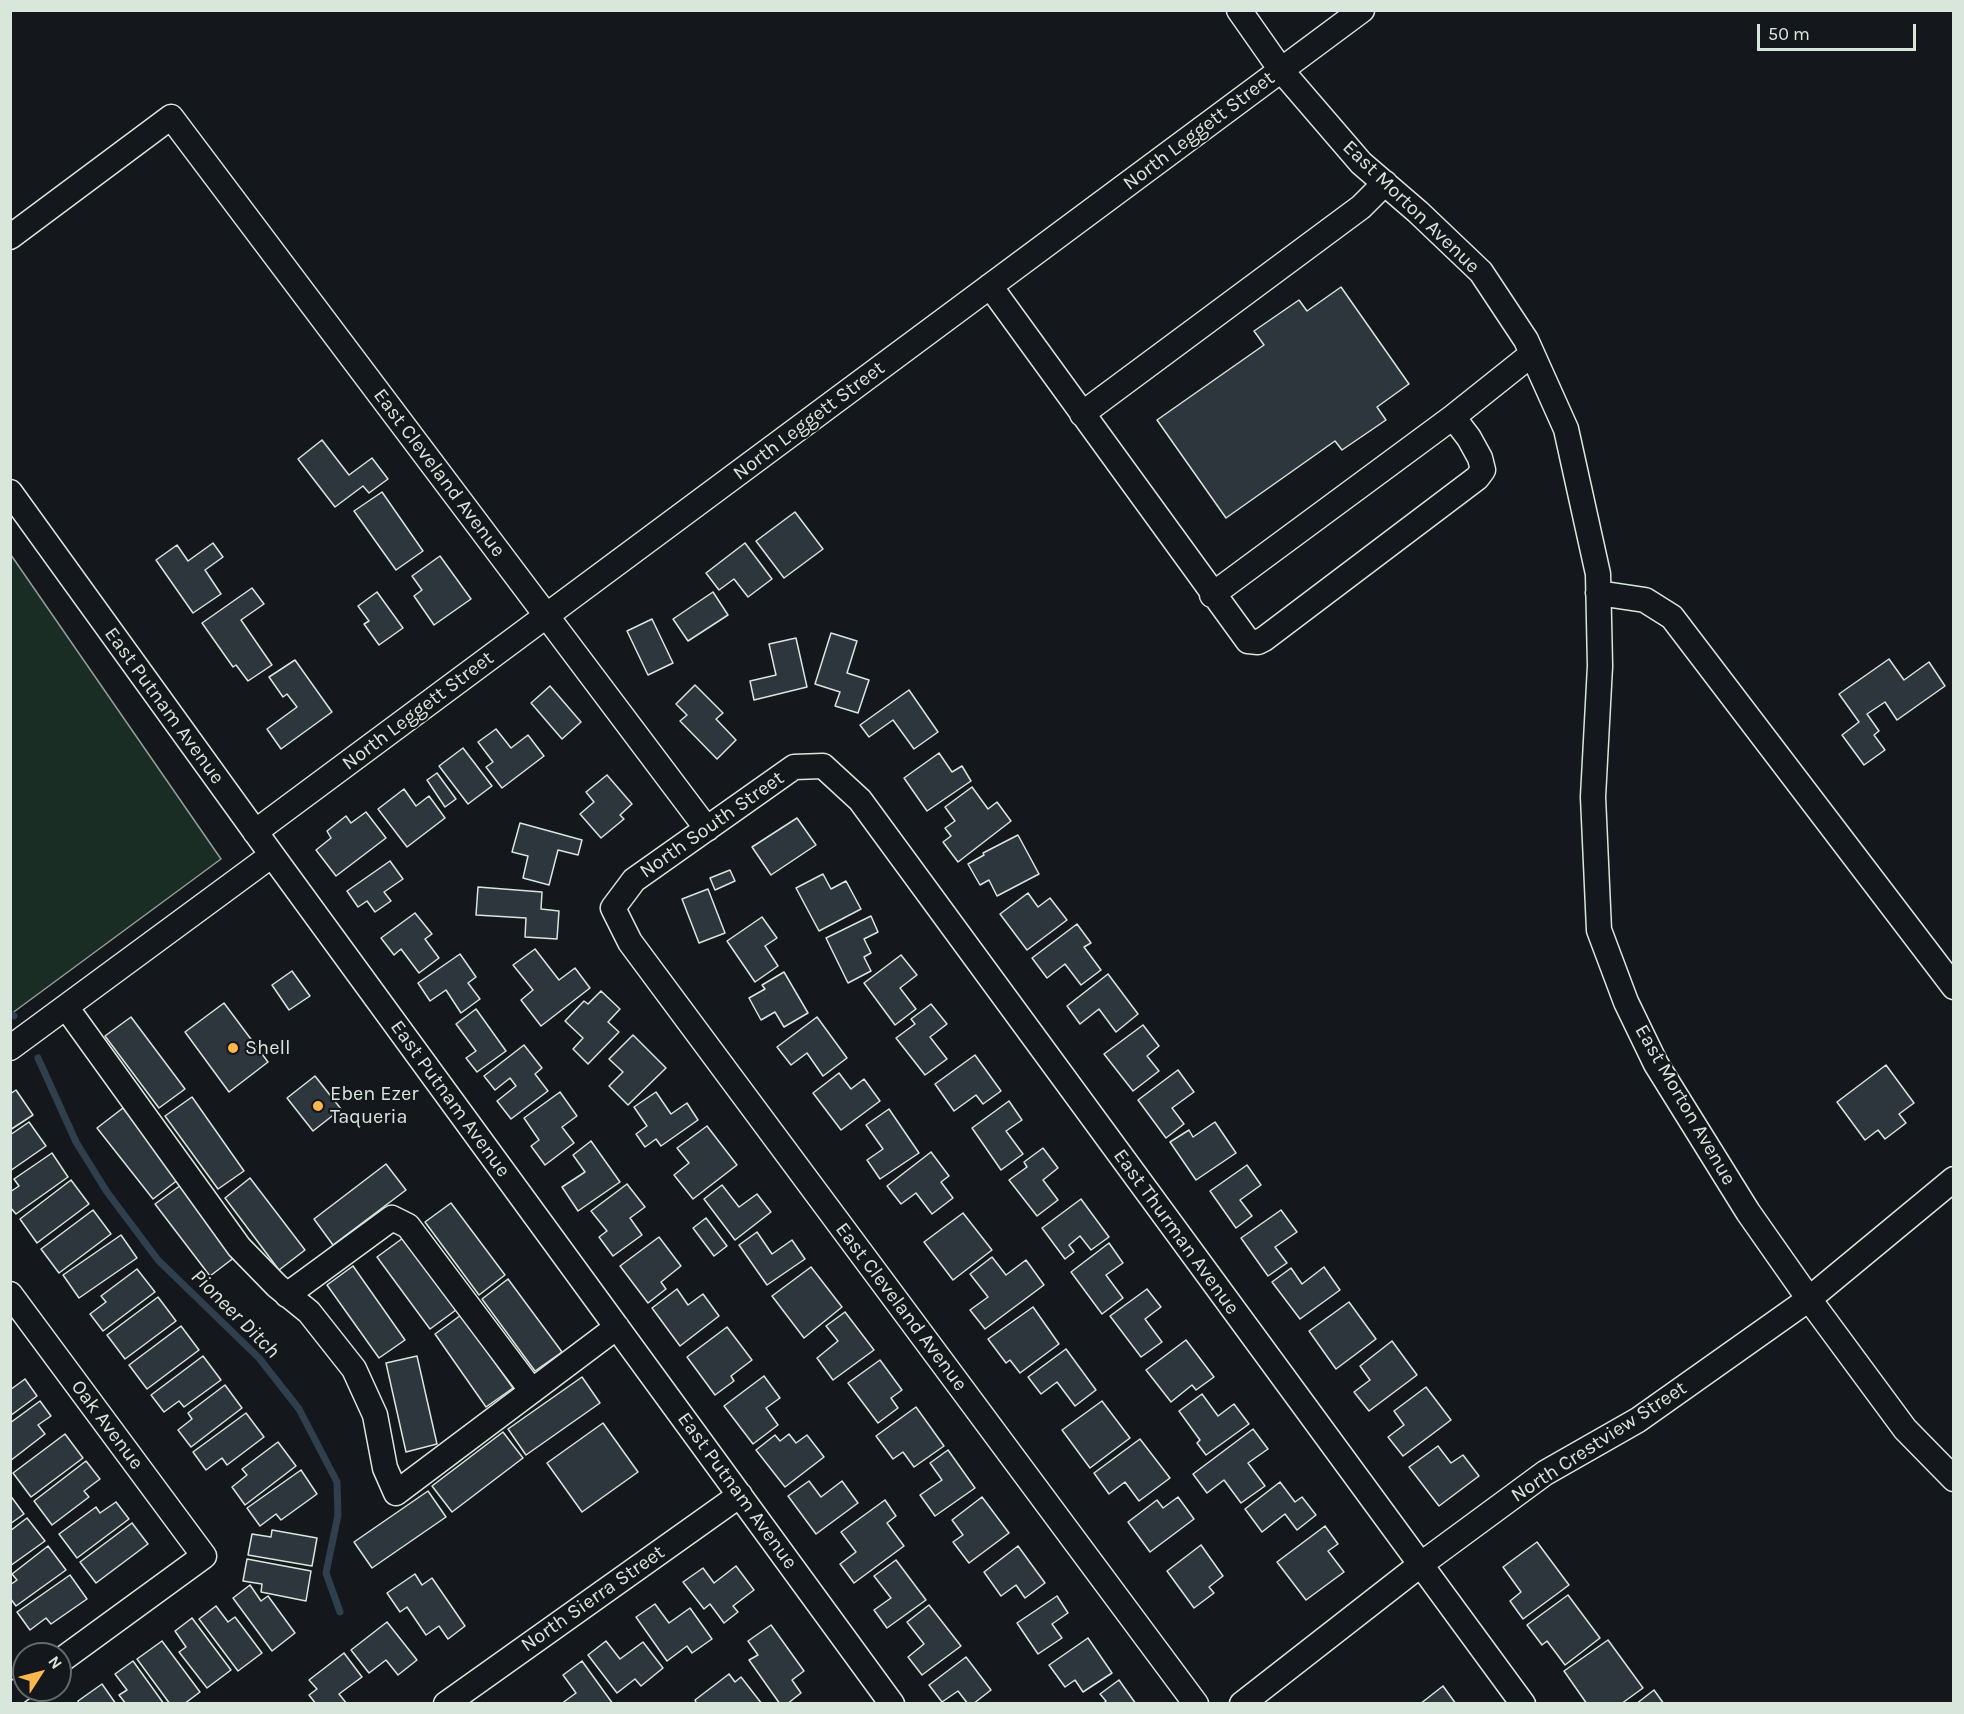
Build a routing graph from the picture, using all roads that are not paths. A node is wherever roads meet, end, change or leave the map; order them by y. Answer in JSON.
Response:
{"nodes":[{"id":1,"x":1239,"y":10,"type":"edge"},
{"id":2,"x":1362,"y":10,"type":"edge"},
{"id":3,"x":1281,"y":70,"type":"junction"},
{"id":4,"x":1385,"y":183,"type":"junction"},
{"id":5,"x":10,"y":237,"type":"edge"},
{"id":6,"x":990,"y":286,"type":"junction"},
{"id":7,"x":1532,"y":354,"type":"junction"},
{"id":8,"x":1082,"y":414,"type":"junction"},
{"id":9,"x":1453,"y":417,"type":"junction"},
{"id":10,"x":10,"y":492,"type":"edge"},
{"id":11,"x":1598,"y":593,"type":"junction"},
{"id":12,"x":1212,"y":595,"type":"junction"},
{"id":13,"x":547,"y":615,"type":"junction"},
{"id":14,"x":823,"y":766,"type":"joint"},
{"id":15,"x":707,"y":829,"type":"junction"},
{"id":16,"x":255,"y":832,"type":"junction"},
{"id":17,"x":272,"y":855,"type":"junction"},
{"id":18,"x":613,"y":908,"type":"joint"},
{"id":19,"x":1953,"y":987,"type":"edge"},
{"id":20,"x":66,"y":1007,"type":"junction"},
{"id":21,"x":10,"y":1048,"type":"edge"},
{"id":22,"x":1953,"y":1179,"type":"edge"},
{"id":23,"x":10,"y":1294,"type":"edge"},
{"id":24,"x":287,"y":1295,"type":"junction"},
{"id":25,"x":1809,"y":1299,"type":"junction"},
{"id":26,"x":617,"y":1327,"type":"junction"},
{"id":27,"x":532,"y":1390,"type":"junction"},
{"id":28,"x":1953,"y":1479,"type":"edge"},
{"id":29,"x":740,"y":1495,"type":"junction"},
{"id":30,"x":1419,"y":1565,"type":"junction"},
{"id":31,"x":72,"y":1651,"type":"edge"},
{"id":32,"x":883,"y":1700,"type":"edge"},
{"id":33,"x":446,"y":1704,"type":"edge"},
{"id":34,"x":1196,"y":1704,"type":"edge"},
{"id":35,"x":1242,"y":1704,"type":"edge"},
{"id":36,"x":1523,"y":1704,"type":"edge"}],
"edges":[{"from":1,"to":3,"type":"street","name":"East Morton Avenue"},
{"from":2,"to":3,"type":"street","name":"North Leggett Street"},
{"from":3,"to":4,"type":"street","name":"East Morton Avenue"},
{"from":3,"to":6,"type":"street","name":"North Leggett Street"},
{"from":4,"to":7,"type":"street","name":"East Morton Avenue"},
{"from":4,"to":8,"type":"street"},
{"from":5,"to":13,"type":"street","name":"East Cleveland Avenue"},
{"from":6,"to":8,"type":"street"},
{"from":6,"to":13,"type":"street","name":"North Leggett Street"},
{"from":7,"to":9,"type":"street"},
{"from":7,"to":11,"type":"street","name":"East Morton Avenue"},
{"from":8,"to":12,"type":"street"},
{"from":9,"to":12,"type":"street"},
{"from":9,"to":12,"type":"street"},
{"from":10,"to":16,"type":"street","name":"East Putnam Avenue"},
{"from":11,"to":19,"type":"street"},
{"from":11,"to":25,"type":"street","name":"East Morton Avenue"},
{"from":13,"to":15,"type":"street","name":"East Cleveland Avenue"},
{"from":13,"to":16,"type":"street","name":"North Leggett Street"},
{"from":14,"to":15,"type":"street","name":"North South Street"},
{"from":14,"to":30,"type":"street","name":"East Thurman Avenue"},
{"from":15,"to":18,"type":"street","name":"North South Street"},
{"from":16,"to":17,"type":"street","name":"East Putnam Avenue"},
{"from":17,"to":20,"type":"street"},
{"from":17,"to":26,"type":"street","name":"East Putnam Avenue"},
{"from":18,"to":34,"type":"street","name":"East Cleveland Avenue"},
{"from":20,"to":21,"type":"street"},
{"from":20,"to":24,"type":"street"},
{"from":22,"to":25,"type":"street","name":"North Crestview Street"},
{"from":23,"to":31,"type":"street","name":"Oak Avenue"},
{"from":24,"to":27,"type":"street"},
{"from":24,"to":27,"type":"street"},
{"from":25,"to":28,"type":"street","name":"East Morton Avenue"},
{"from":25,"to":30,"type":"street","name":"North Crestview Street"},
{"from":26,"to":27,"type":"street"},
{"from":26,"to":29,"type":"street","name":"East Putnam Avenue"},
{"from":29,"to":32,"type":"street","name":"East Putnam Avenue"},
{"from":29,"to":33,"type":"street","name":"North Sierra Street"},
{"from":30,"to":35,"type":"street","name":"North Crestview Street"},
{"from":30,"to":36,"type":"street","name":"East Thurman Avenue"}]}
